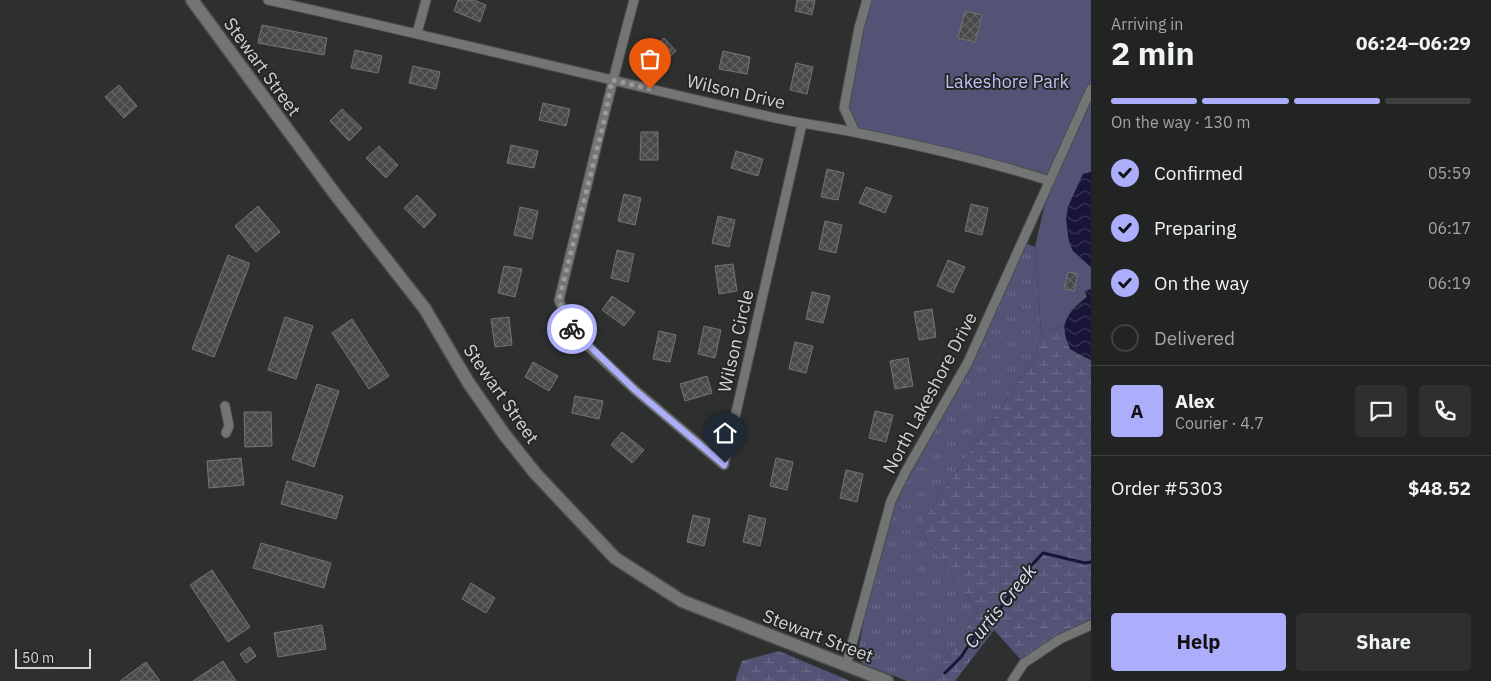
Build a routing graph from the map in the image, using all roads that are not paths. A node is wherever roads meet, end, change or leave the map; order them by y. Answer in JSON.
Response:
{"nodes":[{"id":1,"x":192,"y":0,"type":"edge"},
{"id":2,"x":268,"y":0,"type":"edge"},
{"id":3,"x":426,"y":0,"type":"edge"},
{"id":4,"x":634,"y":0,"type":"edge"},
{"id":5,"x":867,"y":0,"type":"edge"},
{"id":6,"x":417,"y":33,"type":"junction"},
{"id":7,"x":612,"y":80,"type":"junction"},
{"id":8,"x":1091,"y":89,"type":"edge"},
{"id":9,"x":802,"y":124,"type":"junction"},
{"id":10,"x":855,"y":132,"type":"junction"},
{"id":11,"x":1050,"y":181,"type":"junction"},
{"id":12,"x":225,"y":406,"type":"dead end"},
{"id":13,"x":226,"y":433,"type":"dead end"},
{"id":14,"x":1091,"y":625,"type":"edge"},
{"id":15,"x":846,"y":666,"type":"junction"},
{"id":16,"x":887,"y":681,"type":"edge"},
{"id":17,"x":1012,"y":681,"type":"edge"}],
"edges":[{"from":1,"to":15,"type":"street","name":"Stewart Street"},
{"from":2,"to":6,"type":"street","name":"Wilson Drive"},
{"from":3,"to":6,"type":"street"},
{"from":4,"to":7,"type":"street"},
{"from":5,"to":10,"type":"street"},
{"from":6,"to":7,"type":"street","name":"Wilson Drive"},
{"from":7,"to":9,"type":"street","name":"Wilson Drive"},
{"from":7,"to":9,"type":"street","name":"Wilson Circle"},
{"from":8,"to":11,"type":"street","name":"North Lakeshore Drive"},
{"from":9,"to":10,"type":"street","name":"Wilson Drive"},
{"from":10,"to":11,"type":"street","name":"Wilson Drive"},
{"from":11,"to":15,"type":"street","name":"North Lakeshore Drive"},
{"from":12,"to":13,"type":"street"},
{"from":14,"to":17,"type":"street"},
{"from":15,"to":16,"type":"street","name":"Stewart Street"}]}
